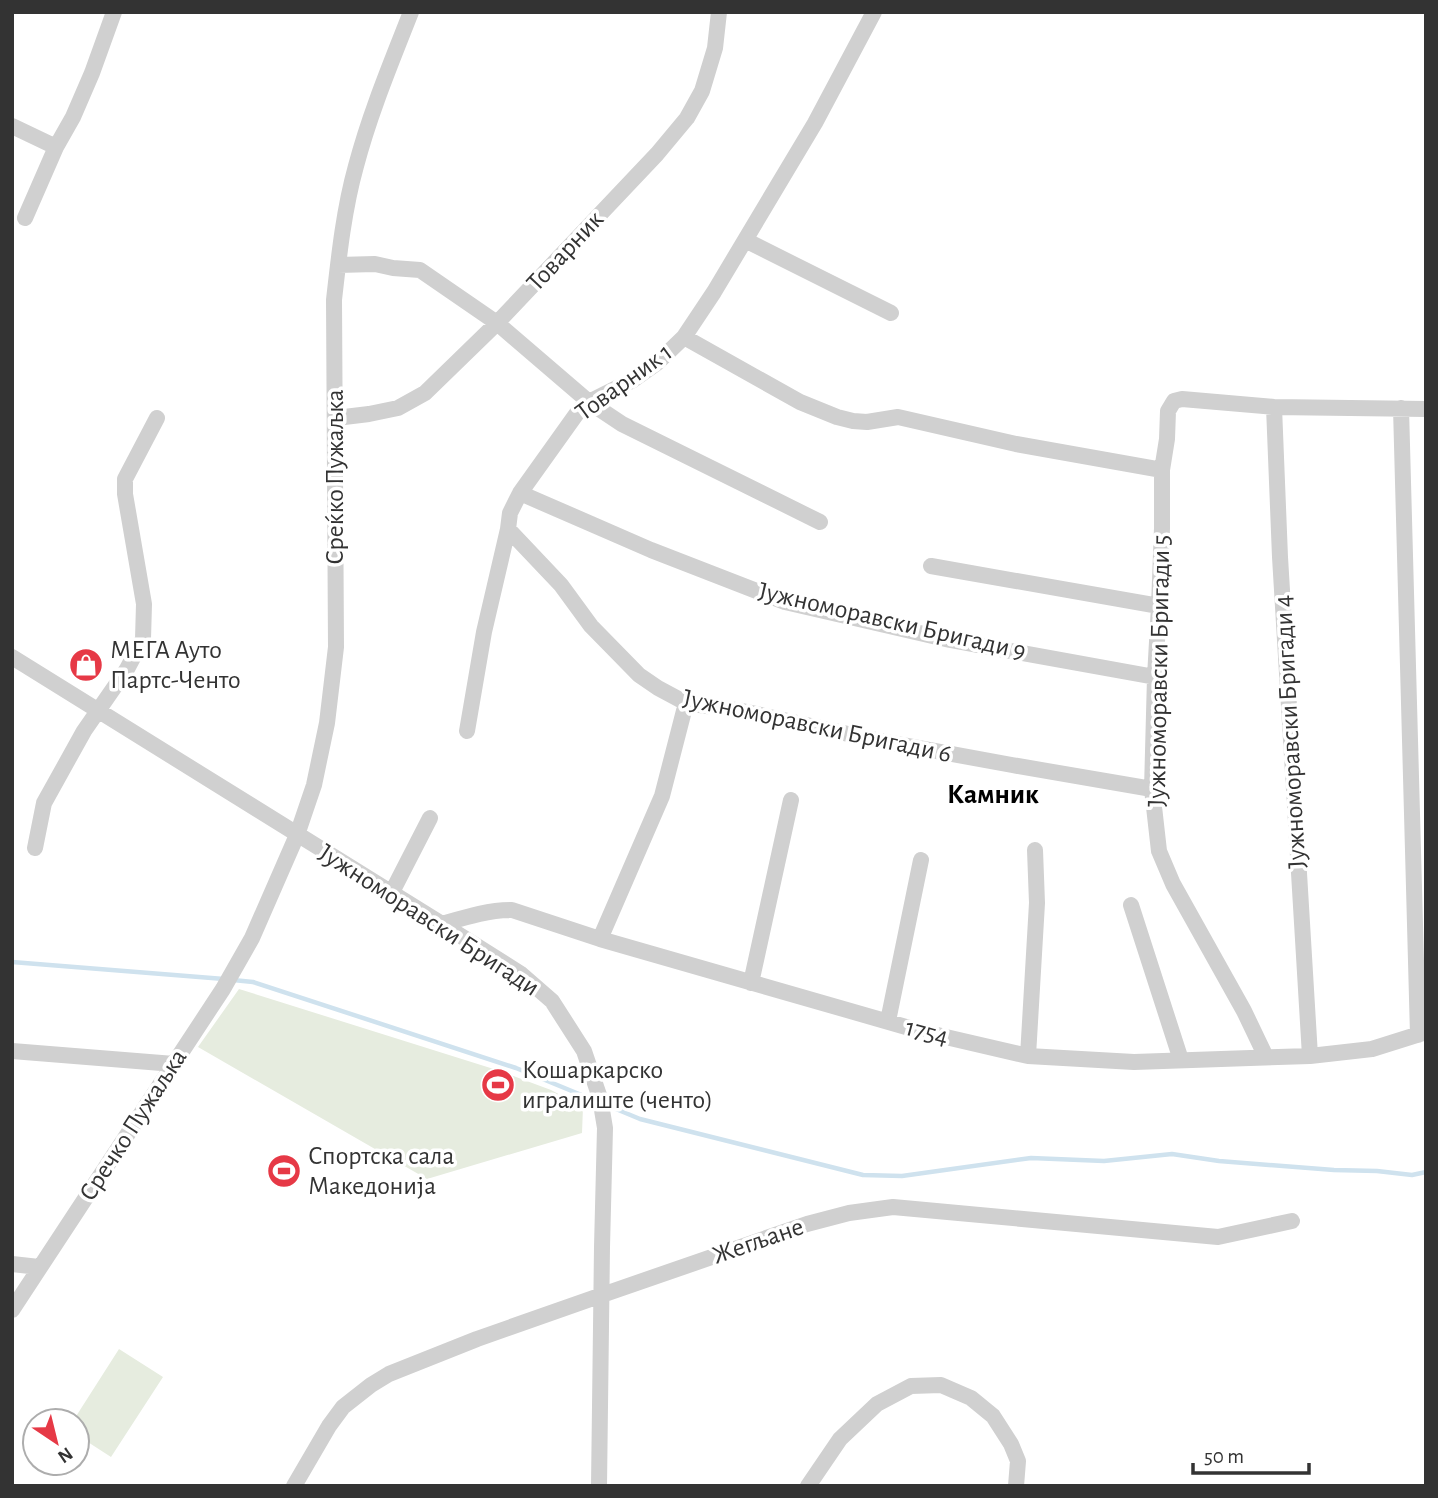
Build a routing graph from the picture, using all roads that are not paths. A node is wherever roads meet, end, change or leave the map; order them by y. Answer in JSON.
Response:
{"nodes":[{"id":1,"x":114,"y":12,"type":"edge"},
{"id":2,"x":411,"y":12,"type":"edge"},
{"id":3,"x":719,"y":12,"type":"edge"},
{"id":4,"x":874,"y":12,"type":"edge"},
{"id":5,"x":12,"y":126,"type":"edge"},
{"id":6,"x":56,"y":147,"type":"junction"},
{"id":7,"x":25,"y":218,"type":"dead end"},
{"id":8,"x":745,"y":240,"type":"junction"},
{"id":9,"x":338,"y":265,"type":"junction"},
{"id":10,"x":891,"y":313,"type":"dead end"},
{"id":11,"x":497,"y":323,"type":"junction"},
{"id":12,"x":684,"y":337,"type":"junction"},
{"id":13,"x":589,"y":402,"type":"junction"},
{"id":14,"x":1274,"y":407,"type":"junction"},
{"id":15,"x":1401,"y":408,"type":"junction"},
{"id":16,"x":1426,"y":409,"type":"edge"},
{"id":17,"x":157,"y":418,"type":"dead end"},
{"id":18,"x":336,"y":418,"type":"junction"},
{"id":19,"x":1162,"y":470,"type":"junction"},
{"id":20,"x":520,"y":493,"type":"junction"},
{"id":21,"x":820,"y":522,"type":"dead end"},
{"id":22,"x":508,"y":529,"type":"junction"},
{"id":23,"x":931,"y":566,"type":"dead end"},
{"id":24,"x":1159,"y":606,"type":"junction"},
{"id":25,"x":12,"y":657,"type":"edge"},
{"id":26,"x":1155,"y":677,"type":"junction"},
{"id":27,"x":686,"y":703,"type":"junction"},
{"id":28,"x":98,"y":710,"type":"junction"},
{"id":29,"x":467,"y":731,"type":"dead end"},
{"id":30,"x":1152,"y":789,"type":"junction"},
{"id":31,"x":792,"y":800,"type":"dead end"},
{"id":32,"x":430,"y":818,"type":"dead end"},
{"id":33,"x":297,"y":835,"type":"junction"},
{"id":34,"x":35,"y":848,"type":"dead end"},
{"id":35,"x":1035,"y":850,"type":"dead end"},
{"id":36,"x":921,"y":860,"type":"dead end"},
{"id":37,"x":392,"y":892,"type":"junction"},
{"id":38,"x":1131,"y":905,"type":"dead end"},
{"id":39,"x":442,"y":924,"type":"junction"},
{"id":40,"x":252,"y":939,"type":"joint"},
{"id":41,"x":600,"y":939,"type":"junction"},
{"id":42,"x":751,"y":983,"type":"junction"},
{"id":43,"x":888,"y":1021,"type":"junction"},
{"id":44,"x":1422,"y":1034,"type":"edge"},
{"id":45,"x":12,"y":1051,"type":"edge"},
{"id":46,"x":1028,"y":1056,"type":"junction"},
{"id":47,"x":1266,"y":1056,"type":"junction"},
{"id":48,"x":1310,"y":1056,"type":"junction"},
{"id":49,"x":1181,"y":1060,"type":"junction"},
{"id":50,"x":173,"y":1064,"type":"junction"},
{"id":51,"x":1292,"y":1221,"type":"dead end"},
{"id":52,"x":12,"y":1264,"type":"edge"},
{"id":53,"x":39,"y":1267,"type":"junction"},
{"id":54,"x":601,"y":1295,"type":"junction"},
{"id":55,"x":12,"y":1310,"type":"edge"},
{"id":56,"x":294,"y":1486,"type":"edge"},
{"id":57,"x":600,"y":1486,"type":"edge"},
{"id":58,"x":808,"y":1486,"type":"edge"},
{"id":59,"x":1016,"y":1486,"type":"edge"}],
"edges":[{"from":1,"to":6,"type":"street"},
{"from":2,"to":9,"type":"street","name":"Среќко Пужаљка"},
{"from":3,"to":11,"type":"street","name":"Товарник"},
{"from":4,"to":8,"type":"street","name":"Товарник 1"},
{"from":5,"to":6,"type":"street"},
{"from":6,"to":7,"type":"street"},
{"from":8,"to":10,"type":"street"},
{"from":8,"to":12,"type":"street","name":"Товарник 1"},
{"from":9,"to":11,"type":"street"},
{"from":9,"to":18,"type":"street","name":"Среќко Пужаљка"},
{"from":11,"to":13,"type":"street"},
{"from":11,"to":18,"type":"street","name":"Товарник"},
{"from":12,"to":13,"type":"street","name":"Товарник 1"},
{"from":12,"to":19,"type":"street"},
{"from":13,"to":20,"type":"street","name":"Товарник 1"},
{"from":13,"to":21,"type":"street"},
{"from":14,"to":15,"type":"street"},
{"from":14,"to":19,"type":"street","name":"Јужноморавски Бригади 5"},
{"from":14,"to":48,"type":"street","name":"Јужноморавски Бригади 4"},
{"from":15,"to":16,"type":"street"},
{"from":15,"to":44,"type":"street"},
{"from":17,"to":28,"type":"street"},
{"from":18,"to":33,"type":"street","name":"Среќко Пужаљка"},
{"from":19,"to":24,"type":"street","name":"Јужноморавски Бригади 5"},
{"from":20,"to":22,"type":"street","name":"Товарник 1"},
{"from":20,"to":26,"type":"street","name":"Јужноморавски Бригади 9"},
{"from":22,"to":27,"type":"street","name":"Јужноморавски Бригади 6"},
{"from":22,"to":29,"type":"street","name":"Товарник 1"},
{"from":23,"to":24,"type":"street"},
{"from":24,"to":26,"type":"street","name":"Јужноморавски Бригади 5"},
{"from":25,"to":28,"type":"street","name":"Јужноморавски Бригади"},
{"from":26,"to":30,"type":"street","name":"Јужноморавски Бригади 5"},
{"from":27,"to":30,"type":"street","name":"Јужноморавски Бригади 6"},
{"from":27,"to":41,"type":"street"},
{"from":28,"to":33,"type":"street","name":"Јужноморавски Бригади"},
{"from":28,"to":34,"type":"street"},
{"from":30,"to":47,"type":"street","name":"Јужноморавски Бригади 5"},
{"from":31,"to":42,"type":"street"},
{"from":32,"to":37,"type":"street"},
{"from":33,"to":37,"type":"street","name":"Јужноморавски Бригади"},
{"from":33,"to":40,"type":"street","name":"Среќко Пужаљка"},
{"from":35,"to":46,"type":"street"},
{"from":36,"to":43,"type":"street"},
{"from":37,"to":39,"type":"street","name":"Јужноморавски Бригади"},
{"from":38,"to":49,"type":"street"},
{"from":39,"to":41,"type":"street","name":"1754"},
{"from":39,"to":54,"type":"street","name":"Јужноморавски Бригади"},
{"from":40,"to":50,"type":"street","name":"Сречко Пужаљка"},
{"from":41,"to":42,"type":"street","name":"1754"},
{"from":42,"to":43,"type":"street","name":"1754"},
{"from":43,"to":46,"type":"street","name":"1754"},
{"from":44,"to":48,"type":"street","name":"1754"},
{"from":45,"to":50,"type":"street"},
{"from":46,"to":49,"type":"street","name":"1754"},
{"from":47,"to":48,"type":"street","name":"1754"},
{"from":47,"to":49,"type":"street","name":"1754"},
{"from":50,"to":53,"type":"street","name":"Сречко Пужаљка"},
{"from":51,"to":54,"type":"street","name":"Жегљане"},
{"from":52,"to":53,"type":"street"},
{"from":53,"to":55,"type":"street","name":"Сречко Пужаљка"},
{"from":54,"to":56,"type":"street","name":"Жегљане"},
{"from":54,"to":57,"type":"street","name":"Јужноморавски Бригади"},
{"from":58,"to":59,"type":"street"}]}
